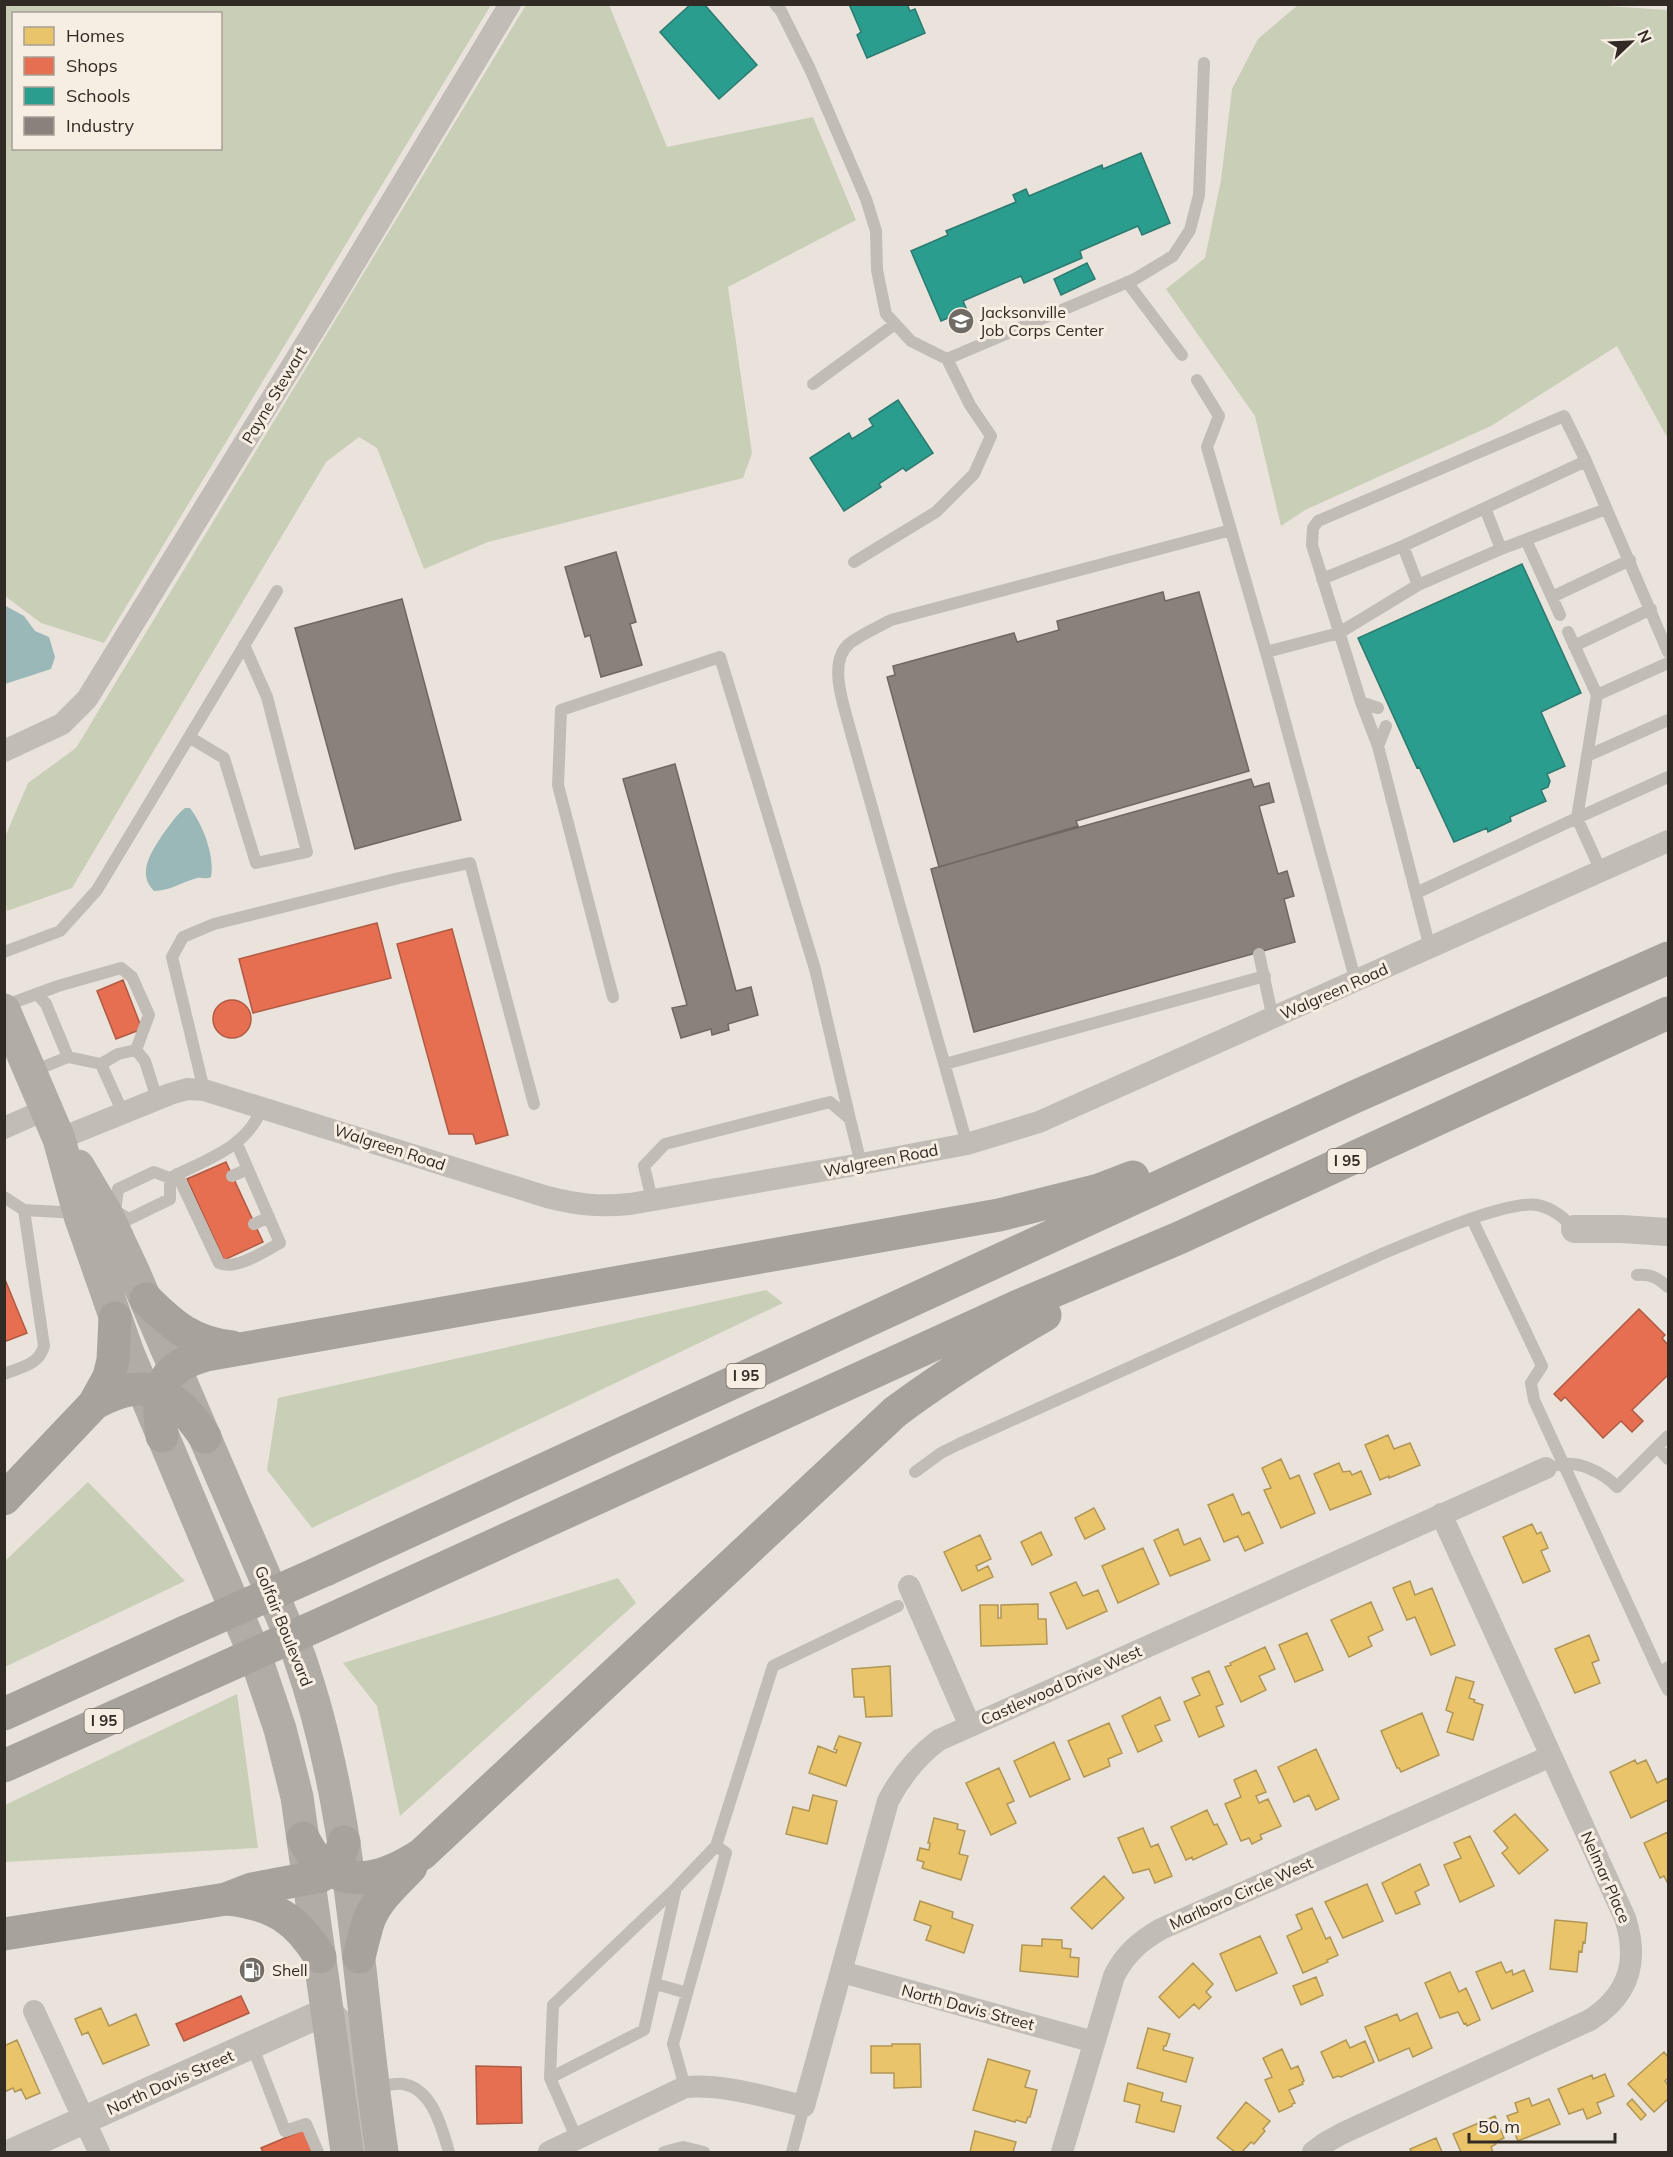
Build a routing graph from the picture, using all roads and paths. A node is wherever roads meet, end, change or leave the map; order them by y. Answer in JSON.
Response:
{"nodes":[{"id":1,"x":510,"y":4,"type":"edge"},
{"id":2,"x":775,"y":4,"type":"edge"},
{"id":3,"x":1204,"y":63,"type":"dead end"},
{"id":4,"x":1127,"y":282,"type":"junction"},
{"id":5,"x":895,"y":324,"type":"junction"},
{"id":6,"x":1182,"y":355,"type":"dead end"},
{"id":7,"x":947,"y":359,"type":"junction"},
{"id":8,"x":1197,"y":380,"type":"dead end"},
{"id":9,"x":813,"y":384,"type":"dead end"},
{"id":10,"x":1586,"y":461,"type":"junction"},
{"id":11,"x":1485,"y":508,"type":"junction"},
{"id":12,"x":1606,"y":509,"type":"junction"},
{"id":13,"x":1231,"y":530,"type":"junction"},
{"id":14,"x":1526,"y":540,"type":"junction"},
{"id":15,"x":1403,"y":546,"type":"junction"},
{"id":16,"x":1502,"y":549,"type":"junction"},
{"id":17,"x":1630,"y":560,"type":"junction"},
{"id":18,"x":854,"y":562,"type":"dead end"},
{"id":19,"x":1322,"y":579,"type":"junction"},
{"id":20,"x":1418,"y":585,"type":"junction"},
{"id":21,"x":277,"y":591,"type":"dead end"},
{"id":22,"x":1552,"y":597,"type":"junction"},
{"id":23,"x":1651,"y":609,"type":"junction"},
{"id":24,"x":1560,"y":615,"type":"dead end"},
{"id":25,"x":1568,"y":632,"type":"dead end"},
{"id":26,"x":1339,"y":633,"type":"junction"},
{"id":27,"x":244,"y":645,"type":"junction"},
{"id":28,"x":1574,"y":646,"type":"junction"},
{"id":29,"x":1266,"y":652,"type":"junction"},
{"id":30,"x":1668,"y":652,"type":"edge"},
{"id":31,"x":1668,"y":663,"type":"edge"},
{"id":32,"x":1597,"y":695,"type":"junction"},
{"id":33,"x":1361,"y":702,"type":"junction"},
{"id":34,"x":1378,"y":708,"type":"dead end"},
{"id":35,"x":1668,"y":720,"type":"edge"},
{"id":36,"x":1386,"y":726,"type":"dead end"},
{"id":37,"x":189,"y":737,"type":"junction"},
{"id":38,"x":1378,"y":746,"type":"junction"},
{"id":39,"x":4,"y":751,"type":"edge"},
{"id":40,"x":1587,"y":756,"type":"junction"},
{"id":41,"x":1668,"y":777,"type":"edge"},
{"id":42,"x":1577,"y":818,"type":"junction"},
{"id":43,"x":1668,"y":841,"type":"edge"},
{"id":44,"x":1601,"y":871,"type":"junction"},
{"id":45,"x":1416,"y":893,"type":"junction"},
{"id":46,"x":1430,"y":948,"type":"junction"},
{"id":47,"x":4,"y":952,"type":"edge"},
{"id":48,"x":1258,"y":954,"type":"dead end"},
{"id":49,"x":1668,"y":958,"type":"edge"},
{"id":50,"x":1265,"y":976,"type":"junction"},
{"id":51,"x":1356,"y":982,"type":"junction"},
{"id":52,"x":38,"y":995,"type":"junction"},
{"id":53,"x":613,"y":998,"type":"dead end"},
{"id":54,"x":4,"y":1006,"type":"edge"},
{"id":55,"x":4,"y":1010,"type":"edge"},
{"id":56,"x":1668,"y":1013,"type":"edge"},
{"id":57,"x":1273,"y":1019,"type":"junction"},
{"id":58,"x":136,"y":1050,"type":"junction"},
{"id":59,"x":68,"y":1057,"type":"junction"},
{"id":60,"x":101,"y":1064,"type":"junction"},
{"id":61,"x":945,"y":1064,"type":"junction"},
{"id":62,"x":31,"y":1072,"type":"junction"},
{"id":63,"x":204,"y":1090,"type":"junction"},
{"id":64,"x":1352,"y":1098,"type":"junction"},
{"id":65,"x":157,"y":1099,"type":"junction"},
{"id":66,"x":534,"y":1104,"type":"dead end"},
{"id":67,"x":262,"y":1107,"type":"junction"},
{"id":68,"x":47,"y":1109,"type":"junction"},
{"id":69,"x":123,"y":1113,"type":"junction"},
{"id":70,"x":850,"y":1119,"type":"junction"},
{"id":71,"x":4,"y":1128,"type":"edge"},
{"id":72,"x":59,"y":1139,"type":"junction"},
{"id":73,"x":237,"y":1144,"type":"junction"},
{"id":74,"x":967,"y":1144,"type":"junction"},
{"id":75,"x":861,"y":1164,"type":"junction"},
{"id":76,"x":248,"y":1169,"type":"junction"},
{"id":77,"x":174,"y":1176,"type":"junction"},
{"id":78,"x":232,"y":1176,"type":"dead end"},
{"id":79,"x":4,"y":1197,"type":"edge"},
{"id":80,"x":652,"y":1200,"type":"junction"},
{"id":81,"x":95,"y":1209,"type":"junction"},
{"id":82,"x":24,"y":1210,"type":"junction"},
{"id":83,"x":269,"y":1217,"type":"junction"},
{"id":84,"x":1472,"y":1219,"type":"junction"},
{"id":85,"x":254,"y":1224,"type":"dead end"},
{"id":86,"x":1575,"y":1229,"type":"joint"},
{"id":87,"x":1668,"y":1232,"type":"edge"},
{"id":88,"x":1179,"y":1238,"type":"junction"},
{"id":89,"x":1637,"y":1275,"type":"dead end"},
{"id":90,"x":1668,"y":1287,"type":"edge"},
{"id":91,"x":146,"y":1299,"type":"junction"},
{"id":92,"x":115,"y":1318,"type":"junction"},
{"id":93,"x":240,"y":1348,"type":"junction"},
{"id":94,"x":4,"y":1374,"type":"edge"},
{"id":95,"x":159,"y":1383,"type":"junction"},
{"id":96,"x":94,"y":1404,"type":"junction"},
{"id":97,"x":162,"y":1436,"type":"joint"},
{"id":98,"x":1668,"y":1436,"type":"edge"},
{"id":99,"x":1657,"y":1447,"type":"junction"},
{"id":100,"x":1668,"y":1459,"type":"edge"},
{"id":101,"x":1554,"y":1466,"type":"junction"},
{"id":102,"x":915,"y":1472,"type":"dead end"},
{"id":103,"x":4,"y":1499,"type":"edge"},
{"id":104,"x":1441,"y":1514,"type":"junction"},
{"id":105,"x":903,"y":1596,"type":"joint"},
{"id":106,"x":1664,"y":1670,"type":"edge"},
{"id":107,"x":1668,"y":1690,"type":"edge"},
{"id":108,"x":4,"y":1714,"type":"edge"},
{"id":109,"x":970,"y":1726,"type":"junction"},
{"id":110,"x":1551,"y":1756,"type":"junction"},
{"id":111,"x":4,"y":1766,"type":"edge"},
{"id":112,"x":303,"y":1839,"type":"joint"},
{"id":113,"x":716,"y":1846,"type":"junction"},
{"id":114,"x":422,"y":1854,"type":"junction"},
{"id":115,"x":333,"y":1867,"type":"junction"},
{"id":116,"x":676,"y":1888,"type":"junction"},
{"id":117,"x":226,"y":1899,"type":"junction"},
{"id":118,"x":4,"y":1934,"type":"edge"},
{"id":119,"x":320,"y":1957,"type":"junction"},
{"id":120,"x":359,"y":1957,"type":"junction"},
{"id":121,"x":842,"y":1972,"type":"junction"},
{"id":122,"x":656,"y":1984,"type":"junction"},
{"id":123,"x":687,"y":1994,"type":"junction"},
{"id":124,"x":34,"y":2011,"type":"dead end"},
{"id":125,"x":327,"y":2011,"type":"junction"},
{"id":126,"x":1094,"y":2042,"type":"junction"},
{"id":127,"x":252,"y":2044,"type":"junction"},
{"id":128,"x":550,"y":2078,"type":"junction"},
{"id":129,"x":374,"y":2087,"type":"junction"},
{"id":130,"x":686,"y":2087,"type":"junction"},
{"id":131,"x":804,"y":2106,"type":"junction"},
{"id":132,"x":85,"y":2120,"type":"junction"},
{"id":133,"x":577,"y":2139,"type":"junction"},
{"id":134,"x":13,"y":2152,"type":"edge"},
{"id":135,"x":99,"y":2152,"type":"edge"},
{"id":136,"x":318,"y":2152,"type":"edge"},
{"id":137,"x":347,"y":2152,"type":"edge"},
{"id":138,"x":364,"y":2152,"type":"edge"},
{"id":139,"x":382,"y":2152,"type":"edge"},
{"id":140,"x":449,"y":2152,"type":"edge"},
{"id":141,"x":549,"y":2152,"type":"edge"},
{"id":142,"x":664,"y":2152,"type":"edge"},
{"id":143,"x":704,"y":2152,"type":"edge"},
{"id":144,"x":792,"y":2152,"type":"edge"},
{"id":145,"x":1062,"y":2152,"type":"edge"},
{"id":146,"x":1313,"y":2152,"type":"edge"}],
"edges":[{"from":1,"to":39,"type":"street","name":"Payne Stewart"},
{"from":2,"to":5,"type":"lane"},
{"from":3,"to":4,"type":"lane"},
{"from":4,"to":6,"type":"lane"},
{"from":4,"to":7,"type":"lane"},
{"from":5,"to":7,"type":"lane"},
{"from":5,"to":9,"type":"lane"},
{"from":7,"to":18,"type":"lane"},
{"from":8,"to":13,"type":"lane"},
{"from":10,"to":11,"type":"lane"},
{"from":10,"to":12,"type":"lane"},
{"from":10,"to":19,"type":"lane"},
{"from":11,"to":15,"type":"lane"},
{"from":11,"to":16,"type":"lane"},
{"from":12,"to":14,"type":"lane"},
{"from":12,"to":17,"type":"lane"},
{"from":13,"to":29,"type":"lane"},
{"from":13,"to":61,"type":"lane"},
{"from":14,"to":16,"type":"lane"},
{"from":14,"to":22,"type":"lane"},
{"from":15,"to":19,"type":"lane"},
{"from":15,"to":20,"type":"lane"},
{"from":16,"to":20,"type":"lane"},
{"from":17,"to":22,"type":"lane"},
{"from":17,"to":23,"type":"lane"},
{"from":19,"to":26,"type":"lane"},
{"from":20,"to":26,"type":"lane"},
{"from":21,"to":27,"type":"lane"},
{"from":22,"to":24,"type":"lane"},
{"from":23,"to":28,"type":"lane"},
{"from":23,"to":30,"type":"lane"},
{"from":25,"to":28,"type":"lane"},
{"from":26,"to":29,"type":"lane"},
{"from":26,"to":33,"type":"lane"},
{"from":27,"to":37,"type":"lane"},
{"from":27,"to":37,"type":"lane"},
{"from":28,"to":32,"type":"lane"},
{"from":29,"to":51,"type":"lane"},
{"from":31,"to":32,"type":"lane"},
{"from":32,"to":40,"type":"lane"},
{"from":33,"to":34,"type":"lane"},
{"from":33,"to":38,"type":"lane"},
{"from":35,"to":40,"type":"lane"},
{"from":36,"to":38,"type":"lane"},
{"from":37,"to":47,"type":"lane"},
{"from":38,"to":45,"type":"lane"},
{"from":40,"to":42,"type":"lane"},
{"from":41,"to":42,"type":"lane"},
{"from":42,"to":44,"type":"lane"},
{"from":42,"to":45,"type":"lane"},
{"from":43,"to":44,"type":"street","name":"Walgreen Road"},
{"from":44,"to":46,"type":"street","name":"Walgreen Road"},
{"from":45,"to":46,"type":"lane"},
{"from":46,"to":51,"type":"street","name":"Walgreen Road"},
{"from":48,"to":50,"type":"lane"},
{"from":49,"to":64,"type":"highway","number":"I 95"},
{"from":50,"to":57,"type":"lane"},
{"from":50,"to":61,"type":"lane"},
{"from":51,"to":57,"type":"street","name":"Walgreen Road"},
{"from":52,"to":54,"type":"lane"},
{"from":52,"to":58,"type":"lane"},
{"from":52,"to":59,"type":"lane"},
{"from":53,"to":70,"type":"lane"},
{"from":55,"to":62,"type":"main road","name":"Golfair Boulevard"},
{"from":56,"to":88,"type":"highway","number":"I 95"},
{"from":57,"to":74,"type":"street","name":"Walgreen Road"},
{"from":58,"to":60,"type":"lane"},
{"from":58,"to":65,"type":"lane"},
{"from":59,"to":60,"type":"lane"},
{"from":59,"to":62,"type":"lane"},
{"from":60,"to":69,"type":"lane"},
{"from":61,"to":74,"type":"lane"},
{"from":62,"to":68,"type":"main road","name":"Golfair Boulevard"},
{"from":63,"to":65,"type":"street","name":"Walgreen Road"},
{"from":63,"to":66,"type":"lane"},
{"from":63,"to":67,"type":"street","name":"Walgreen Road"},
{"from":64,"to":93,"type":"highway"},
{"from":64,"to":108,"type":"highway","number":"I 95","bridge":true},
{"from":65,"to":69,"type":"street","name":"Walgreen Road"},
{"from":67,"to":73,"type":"lane"},
{"from":67,"to":80,"type":"street","name":"Walgreen Road"},
{"from":68,"to":71,"type":"street"},
{"from":68,"to":72,"type":"main road","name":"Golfair Boulevard"},
{"from":69,"to":72,"type":"street","name":"Walgreen Road"},
{"from":70,"to":75,"type":"lane"},
{"from":70,"to":80,"type":"lane"},
{"from":72,"to":81,"type":"main road","name":"Golfair Boulevard"},
{"from":73,"to":76,"type":"lane"},
{"from":73,"to":77,"type":"lane"},
{"from":74,"to":75,"type":"street","name":"Walgreen Road"},
{"from":75,"to":80,"type":"street","name":"Walgreen Road"},
{"from":76,"to":78,"type":"lane"},
{"from":76,"to":83,"type":"lane"},
{"from":77,"to":81,"type":"lane"},
{"from":77,"to":81,"type":"lane"},
{"from":77,"to":83,"type":"lane"},
{"from":79,"to":82,"type":"lane"},
{"from":81,"to":82,"type":"lane"},
{"from":81,"to":91,"type":"main road","name":"Golfair Boulevard"},
{"from":81,"to":92,"type":"main road","name":"Golfair Boulevard"},
{"from":82,"to":94,"type":"lane"},
{"from":83,"to":85,"type":"lane"},
{"from":84,"to":86,"type":"lane"},
{"from":84,"to":101,"type":"lane"},
{"from":84,"to":102,"type":"lane"},
{"from":86,"to":87,"type":"street"},
{"from":88,"to":111,"type":"highway","number":"I 95","bridge":true},
{"from":88,"to":114,"type":"highway"},
{"from":89,"to":90,"type":"lane"},
{"from":91,"to":93,"type":"highway"},
{"from":91,"to":95,"type":"main road","name":"Golfair Boulevard"},
{"from":92,"to":95,"type":"main road","name":"Golfair Boulevard"},
{"from":92,"to":96,"type":"highway"},
{"from":93,"to":95,"type":"highway"},
{"from":95,"to":96,"type":"highway"},
{"from":95,"to":97,"type":"highway"},
{"from":95,"to":115,"type":"main road","name":"Golfair Boulevard"},
{"from":96,"to":103,"type":"highway"},
{"from":97,"to":112,"type":"main road"},
{"from":98,"to":99,"type":"lane"},
{"from":99,"to":100,"type":"lane"},
{"from":99,"to":101,"type":"lane"},
{"from":101,"to":104,"type":"street","name":"Castlewood Drive West"},
{"from":101,"to":106,"type":"lane"},
{"from":104,"to":109,"type":"street","name":"Castlewood Drive West"},
{"from":104,"to":110,"type":"street","name":"Nelmar Place"},
{"from":105,"to":109,"type":"street"},
{"from":105,"to":113,"type":"lane"},
{"from":106,"to":107,"type":"lane"},
{"from":109,"to":121,"type":"street","name":"Castlewood Drive West"},
{"from":110,"to":126,"type":"street","name":"Marlboro Circle West"},
{"from":110,"to":146,"type":"street","name":"Nelmar Place"},
{"from":112,"to":115,"type":"highway"},
{"from":113,"to":116,"type":"lane"},
{"from":113,"to":123,"type":"lane"},
{"from":114,"to":115,"type":"highway"},
{"from":114,"to":120,"type":"highway"},
{"from":115,"to":117,"type":"highway"},
{"from":115,"to":119,"type":"main road","name":"Golfair Boulevard"},
{"from":115,"to":120,"type":"main road","name":"Golfair Boulevard"},
{"from":116,"to":122,"type":"lane"},
{"from":116,"to":128,"type":"lane"},
{"from":117,"to":118,"type":"highway"},
{"from":117,"to":119,"type":"highway"},
{"from":119,"to":125,"type":"main road","name":"Golfair Boulevard"},
{"from":120,"to":129,"type":"main road","name":"Golfair Boulevard"},
{"from":121,"to":126,"type":"street","name":"North Davis Street"},
{"from":121,"to":131,"type":"street","name":"Castlewood Drive West"},
{"from":122,"to":123,"type":"lane"},
{"from":122,"to":128,"type":"lane"},
{"from":123,"to":130,"type":"lane"},
{"from":124,"to":132,"type":"street"},
{"from":125,"to":127,"type":"street","name":"North Davis Street"},
{"from":125,"to":137,"type":"main road","name":"Golfair Boulevard"},
{"from":125,"to":138,"type":"street"},
{"from":126,"to":145,"type":"street","name":"Marlboro Circle West"},
{"from":127,"to":132,"type":"street","name":"North Davis Street"},
{"from":127,"to":136,"type":"lane"},
{"from":128,"to":133,"type":"lane"},
{"from":129,"to":139,"type":"main road","name":"Golfair Boulevard"},
{"from":129,"to":140,"type":"lane"},
{"from":130,"to":131,"type":"street"},
{"from":130,"to":133,"type":"street"},
{"from":131,"to":144,"type":"lane"},
{"from":132,"to":134,"type":"street","name":"North Davis Street"},
{"from":132,"to":135,"type":"street"},
{"from":133,"to":141,"type":"street"},
{"from":142,"to":143,"type":"lane"}]}
